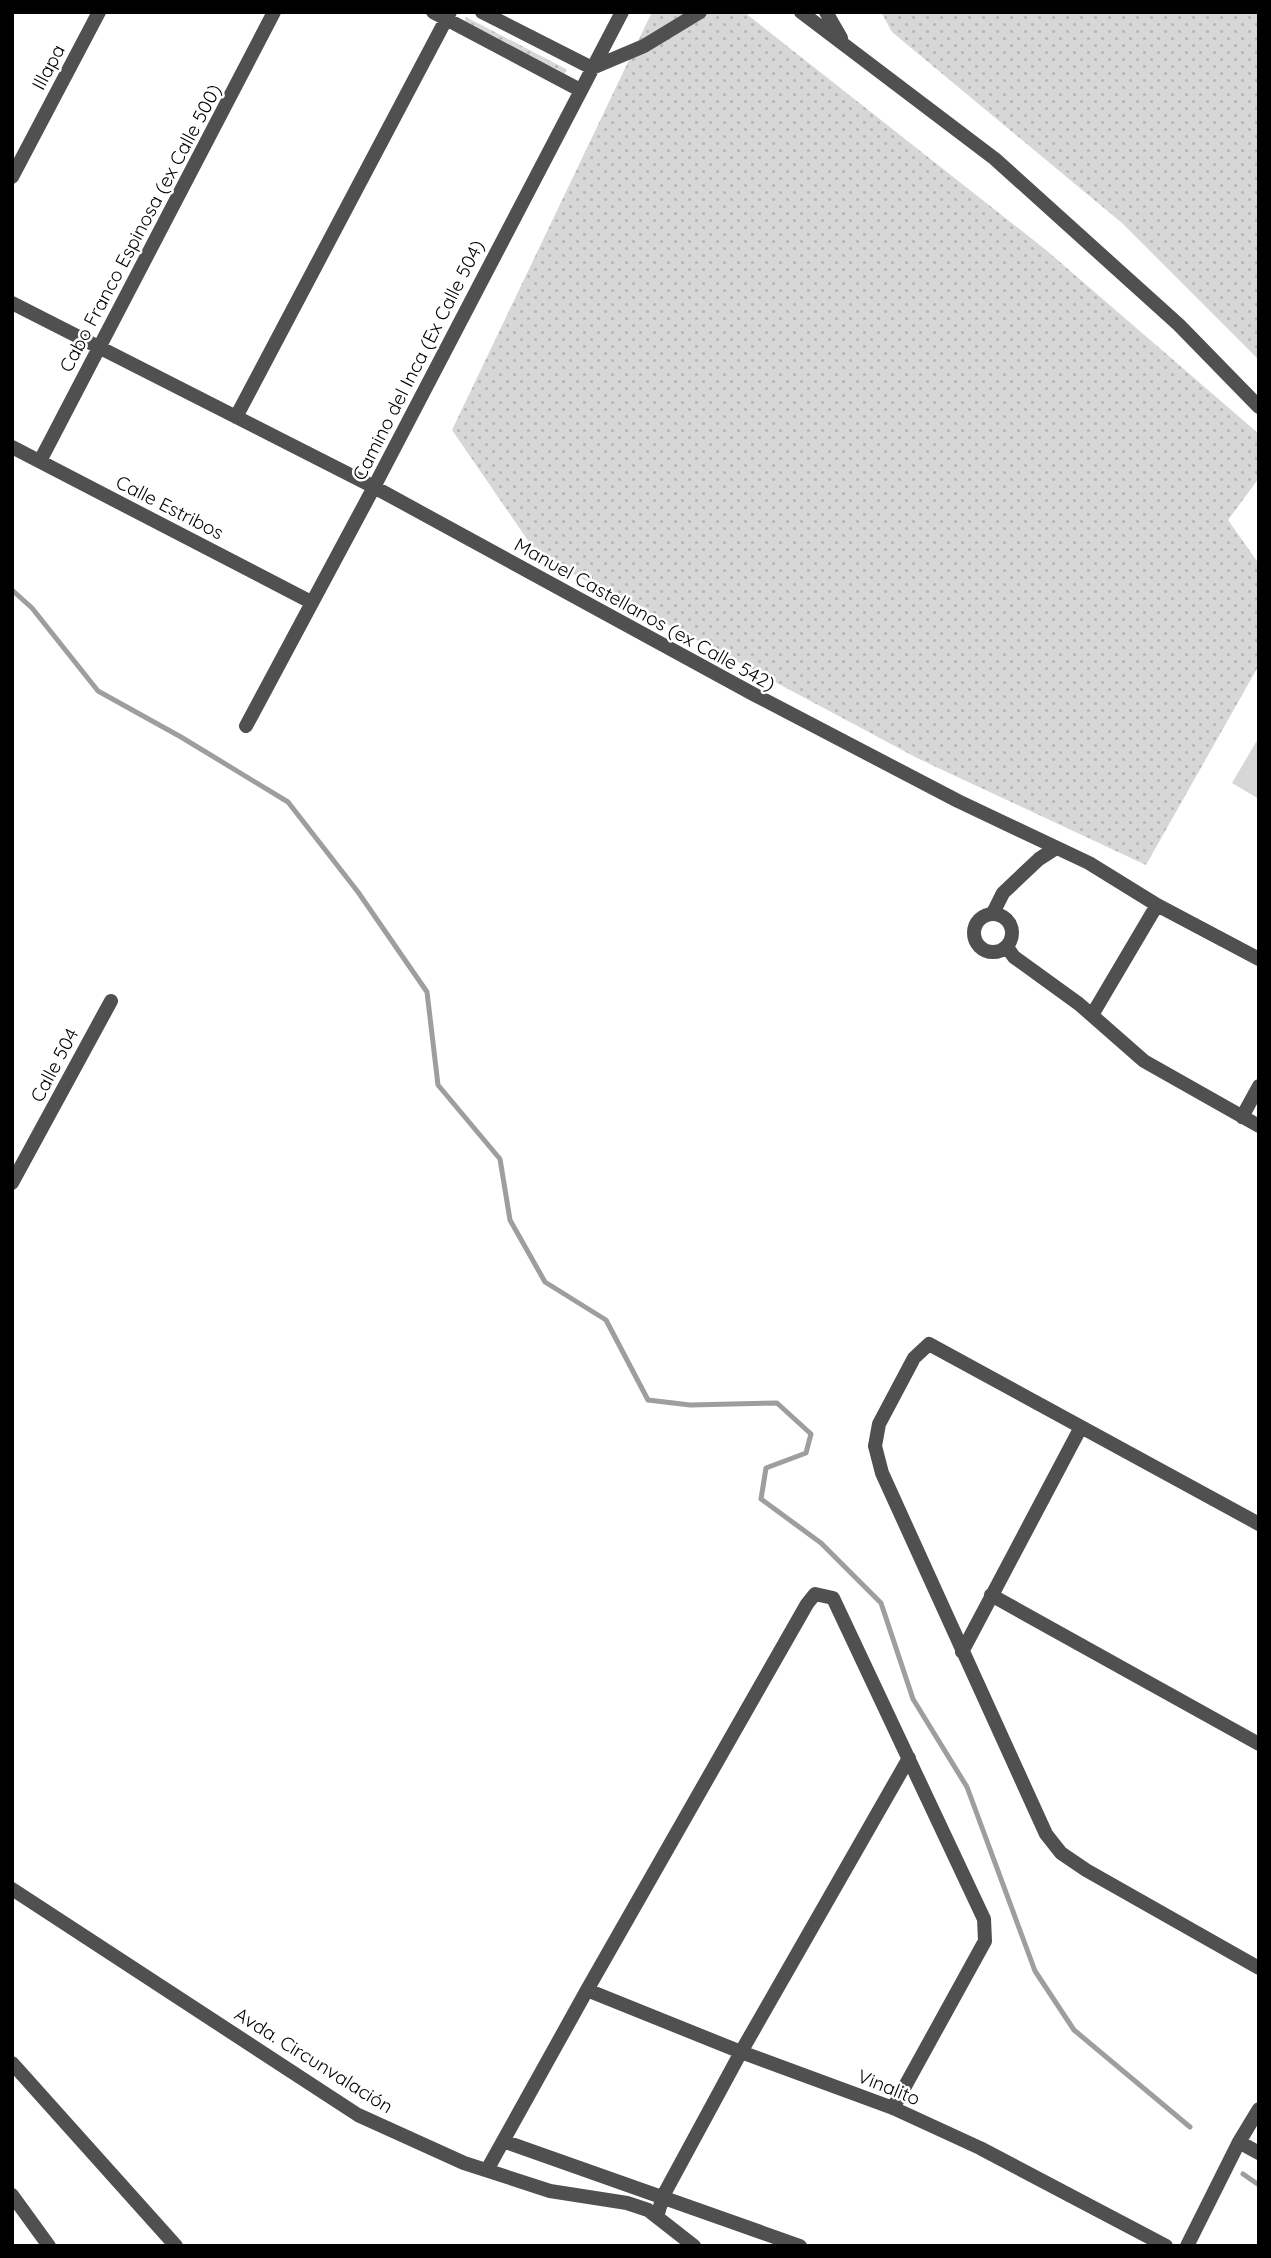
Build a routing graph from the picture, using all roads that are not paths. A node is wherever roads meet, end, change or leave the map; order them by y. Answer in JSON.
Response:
{"nodes":[{"id":1,"x":99,"y":12,"type":"edge"},
{"id":2,"x":275,"y":12,"type":"edge"},
{"id":3,"x":433,"y":12,"type":"edge"},
{"id":4,"x":482,"y":12,"type":"edge"},
{"id":5,"x":622,"y":12,"type":"edge"},
{"id":6,"x":700,"y":12,"type":"edge"},
{"id":7,"x":801,"y":12,"type":"edge"},
{"id":8,"x":826,"y":12,"type":"edge"},
{"id":9,"x":448,"y":16,"type":"edge"},
{"id":10,"x":845,"y":45,"type":"junction"},
{"id":11,"x":592,"y":68,"type":"junction"},
{"id":12,"x":580,"y":90,"type":"junction"},
{"id":13,"x":12,"y":177,"type":"edge"},
{"id":14,"x":12,"y":303,"type":"edge"},
{"id":15,"x":99,"y":348,"type":"junction"},
{"id":16,"x":1259,"y":407,"type":"edge"},
{"id":17,"x":236,"y":417,"type":"junction"},
{"id":18,"x":12,"y":447,"type":"edge"},
{"id":19,"x":40,"y":461,"type":"junction"},
{"id":20,"x":374,"y":487,"type":"junction"},
{"id":21,"x":311,"y":602,"type":"junction"},
{"id":22,"x":246,"y":726,"type":"dead end"},
{"id":23,"x":1056,"y":848,"type":"junction"},
{"id":24,"x":1157,"y":905,"type":"junction"},
{"id":25,"x":993,"y":913,"type":"junction"},
{"id":26,"x":1007,"y":947,"type":"junction"},
{"id":27,"x":1259,"y":959,"type":"edge"},
{"id":28,"x":111,"y":1001,"type":"dead end"},
{"id":29,"x":1092,"y":1015,"type":"junction"},
{"id":30,"x":1259,"y":1086,"type":"edge"},
{"id":31,"x":1242,"y":1117,"type":"junction"},
{"id":32,"x":1259,"y":1126,"type":"edge"},
{"id":33,"x":12,"y":1183,"type":"edge"},
{"id":34,"x":1081,"y":1427,"type":"junction"},
{"id":35,"x":1259,"y":1524,"type":"edge"},
{"id":36,"x":991,"y":1595,"type":"junction"},
{"id":37,"x":962,"y":1652,"type":"junction"},
{"id":38,"x":1259,"y":1744,"type":"edge"},
{"id":39,"x":909,"y":1758,"type":"junction"},
{"id":40,"x":12,"y":1889,"type":"edge"},
{"id":41,"x":1259,"y":1968,"type":"edge"},
{"id":42,"x":587,"y":1990,"type":"junction"},
{"id":43,"x":741,"y":2052,"type":"junction"},
{"id":44,"x":12,"y":2063,"type":"edge"},
{"id":45,"x":893,"y":2108,"type":"junction"},
{"id":46,"x":1259,"y":2109,"type":"edge"},
{"id":47,"x":503,"y":2141,"type":"junction"},
{"id":48,"x":1239,"y":2142,"type":"junction"},
{"id":49,"x":1259,"y":2153,"type":"edge"},
{"id":50,"x":487,"y":2170,"type":"junction"},
{"id":51,"x":12,"y":2195,"type":"edge"},
{"id":52,"x":663,"y":2196,"type":"junction"},
{"id":53,"x":657,"y":2217,"type":"junction"},
{"id":54,"x":49,"y":2246,"type":"edge"},
{"id":55,"x":176,"y":2246,"type":"edge"},
{"id":56,"x":694,"y":2246,"type":"edge"},
{"id":57,"x":800,"y":2246,"type":"edge"},
{"id":58,"x":1166,"y":2246,"type":"edge"},
{"id":59,"x":1187,"y":2246,"type":"edge"}],
"edges":[{"from":1,"to":13,"type":"street","name":"Illapa"},
{"from":2,"to":15,"type":"street","name":"Cabo Franco Espinosa (ex Calle 500)"},
{"from":3,"to":9,"type":"street"},
{"from":4,"to":11,"type":"street"},
{"from":5,"to":11,"type":"street","name":"Camino del Inca (Ex Calle 504)"},
{"from":6,"to":11,"type":"street"},
{"from":7,"to":10,"type":"street"},
{"from":8,"to":10,"type":"street"},
{"from":9,"to":12,"type":"street"},
{"from":9,"to":17,"type":"street"},
{"from":10,"to":16,"type":"street"},
{"from":11,"to":12,"type":"street","name":"Camino del Inca (Ex Calle 504)"},
{"from":12,"to":20,"type":"street","name":"Camino del Inca (Ex Calle 504)"},
{"from":14,"to":15,"type":"street","name":"Manuel Castellanos (ex Calle 542)"},
{"from":15,"to":17,"type":"street","name":"Manuel Castellanos (ex Calle 542)"},
{"from":15,"to":19,"type":"street","name":"Cabo Franco Espinosa (ex Calle 500)"},
{"from":17,"to":20,"type":"street","name":"Manuel Castellanos (ex Calle 542)"},
{"from":18,"to":19,"type":"street","name":"Calle Estribos"},
{"from":19,"to":21,"type":"street","name":"Calle Estribos"},
{"from":20,"to":21,"type":"street","name":"Camino del Inca (Ex Calle 504)"},
{"from":20,"to":23,"type":"street","name":"Manuel Castellanos (ex Calle 542)"},
{"from":21,"to":22,"type":"street","name":"Camino del Inca (Ex Calle 504)"},
{"from":23,"to":24,"type":"street","name":"Manuel Castellanos (ex Calle 542)"},
{"from":23,"to":25,"type":"street"},
{"from":24,"to":27,"type":"street","name":"Manuel Castellanos (ex Calle 542)"},
{"from":24,"to":29,"type":"street"},
{"from":25,"to":26,"type":"street"},
{"from":25,"to":26,"type":"street"},
{"from":26,"to":29,"type":"street"},
{"from":28,"to":33,"type":"street","name":"Calle 504"},
{"from":29,"to":31,"type":"street"},
{"from":30,"to":31,"type":"street"},
{"from":31,"to":32,"type":"street"},
{"from":34,"to":35,"type":"street"},
{"from":34,"to":36,"type":"street"},
{"from":34,"to":37,"type":"street"},
{"from":36,"to":37,"type":"street"},
{"from":36,"to":38,"type":"street"},
{"from":37,"to":41,"type":"street"},
{"from":39,"to":42,"type":"street"},
{"from":39,"to":43,"type":"street"},
{"from":39,"to":45,"type":"street"},
{"from":40,"to":50,"type":"street","name":"Avda. Circunvalación"},
{"from":42,"to":43,"type":"street","name":"Vinalito"},
{"from":42,"to":47,"type":"street"},
{"from":43,"to":45,"type":"street","name":"Vinalito"},
{"from":43,"to":52,"type":"street"},
{"from":44,"to":55,"type":"street"},
{"from":45,"to":58,"type":"street","name":"Vinalito"},
{"from":46,"to":48,"type":"street"},
{"from":47,"to":50,"type":"street"},
{"from":47,"to":52,"type":"street"},
{"from":48,"to":49,"type":"street"},
{"from":48,"to":59,"type":"street"},
{"from":50,"to":53,"type":"street","name":"Avda. Circunvalación"},
{"from":51,"to":54,"type":"street"},
{"from":52,"to":53,"type":"street"},
{"from":52,"to":57,"type":"street"},
{"from":53,"to":56,"type":"street","name":"Avda. Circunvalación"}]}
